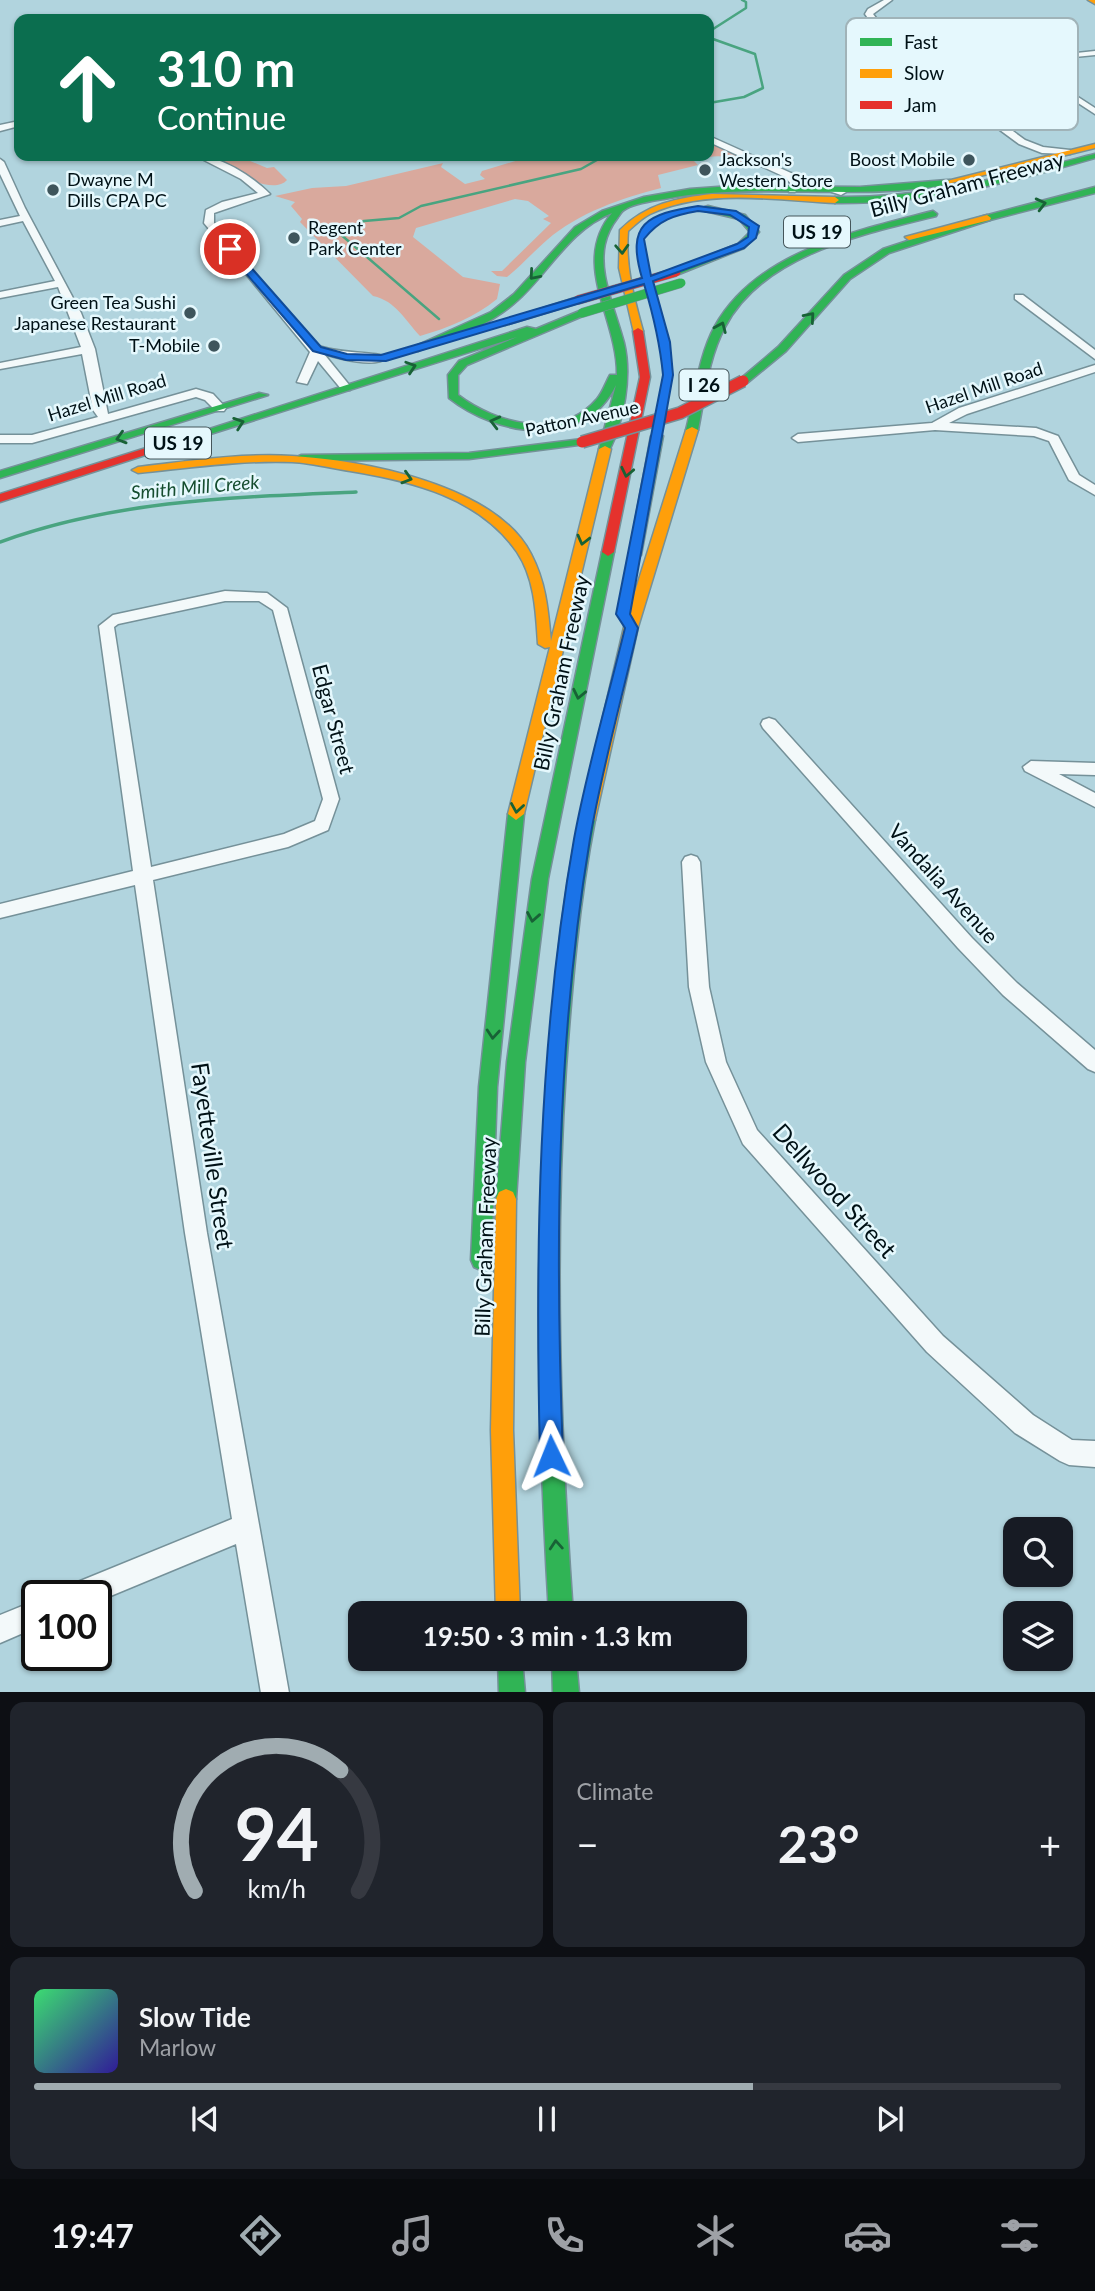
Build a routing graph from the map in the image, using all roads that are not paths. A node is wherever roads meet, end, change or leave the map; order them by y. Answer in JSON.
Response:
{"nodes":[{"id":1,"x":889,"y":0,"type":"edge"},
{"id":2,"x":872,"y":18,"type":"edge"},
{"id":3,"x":1078,"y":102,"type":"edge"},
{"id":4,"x":1095,"y":113,"type":"edge"},
{"id":5,"x":1006,"y":130,"type":"edge"},
{"id":6,"x":714,"y":142,"type":"edge"},
{"id":7,"x":1022,"y":142,"type":"junction"},
{"id":8,"x":1095,"y":146,"type":"edge"},
{"id":9,"x":1068,"y":152,"type":"junction"},
{"id":10,"x":1095,"y":156,"type":"edge"},
{"id":11,"x":1031,"y":160,"type":"junction"},
{"id":12,"x":210,"y":161,"type":"edge"},
{"id":13,"x":0,"y":162,"type":"edge"},
{"id":14,"x":1095,"y":173,"type":"edge"},
{"id":15,"x":3,"y":177,"type":"edge"},
{"id":16,"x":790,"y":183,"type":"junction"},
{"id":17,"x":1095,"y":190,"type":"edge"},
{"id":18,"x":958,"y":193,"type":"junction"},
{"id":19,"x":626,"y":206,"type":"junction"},
{"id":20,"x":24,"y":218,"type":"junction"},
{"id":21,"x":987,"y":218,"type":"junction"},
{"id":22,"x":0,"y":223,"type":"edge"},
{"id":23,"x":879,"y":228,"type":"junction"},
{"id":24,"x":810,"y":234,"type":"dead end"},
{"id":25,"x":770,"y":245,"type":"dead end"},
{"id":26,"x":842,"y":258,"type":"dead end"},
{"id":27,"x":759,"y":260,"type":"dead end"},
{"id":28,"x":733,"y":268,"type":"dead end"},
{"id":29,"x":679,"y":277,"type":"junction"},
{"id":30,"x":62,"y":283,"type":"junction"},
{"id":31,"x":0,"y":295,"type":"edge"},
{"id":32,"x":1019,"y":297,"type":"dead end"},
{"id":33,"x":580,"y":307,"type":"junction"},
{"id":34,"x":657,"y":311,"type":"dead end"},
{"id":35,"x":734,"y":335,"type":"dead end"},
{"id":36,"x":89,"y":349,"type":"junction"},
{"id":37,"x":317,"y":349,"type":"junction"},
{"id":38,"x":414,"y":349,"type":"junction"},
{"id":39,"x":618,"y":354,"type":"junction"},
{"id":40,"x":1095,"y":356,"type":"edge"},
{"id":41,"x":382,"y":358,"type":"junction"},
{"id":42,"x":0,"y":366,"type":"edge"},
{"id":43,"x":709,"y":368,"type":"junction"},
{"id":44,"x":1095,"y":368,"type":"edge"},
{"id":45,"x":335,"y":373,"type":"junction"},
{"id":46,"x":291,"y":386,"type":"junction"},
{"id":47,"x":346,"y":388,"type":"junction"},
{"id":48,"x":663,"y":401,"type":"dead end"},
{"id":49,"x":220,"y":408,"type":"junction"},
{"id":50,"x":104,"y":418,"type":"junction"},
{"id":51,"x":935,"y":426,"type":"junction"},
{"id":52,"x":798,"y":438,"type":"dead end"},
{"id":53,"x":0,"y":439,"type":"edge"},
{"id":54,"x":292,"y":459,"type":"junction"},
{"id":55,"x":0,"y":475,"type":"edge"},
{"id":56,"x":1095,"y":491,"type":"edge"},
{"id":57,"x":5,"y":497,"type":"edge"},
{"id":58,"x":280,"y":608,"type":"joint"},
{"id":59,"x":631,"y":628,"type":"junction"},
{"id":60,"x":542,"y":704,"type":"junction"},
{"id":61,"x":769,"y":724,"type":"dead end"},
{"id":62,"x":1095,"y":769,"type":"edge"},
{"id":63,"x":1095,"y":801,"type":"edge"},
{"id":64,"x":691,"y":862,"type":"dead end"},
{"id":65,"x":144,"y":874,"type":"junction"},
{"id":66,"x":0,"y":911,"type":"edge"},
{"id":67,"x":1095,"y":1063,"type":"edge"},
{"id":68,"x":480,"y":1278,"type":"dead end"},
{"id":69,"x":487,"y":1351,"type":"dead end"},
{"id":70,"x":502,"y":1395,"type":"junction"},
{"id":71,"x":1095,"y":1454,"type":"edge"},
{"id":72,"x":247,"y":1526,"type":"junction"},
{"id":73,"x":112,"y":1582,"type":"edge"},
{"id":74,"x":508,"y":1601,"type":"edge"},
{"id":75,"x":560,"y":1601,"type":"edge"},
{"id":76,"x":21,"y":1620,"type":"edge"},
{"id":77,"x":0,"y":1629,"type":"edge"},
{"id":78,"x":511,"y":1671,"type":"edge"},
{"id":79,"x":565,"y":1671,"type":"edge"},
{"id":80,"x":275,"y":1692,"type":"edge"},
{"id":81,"x":512,"y":1692,"type":"edge"},
{"id":82,"x":566,"y":1692,"type":"edge"}],
"edges":[{"from":1,"to":2,"type":"street"},
{"from":3,"to":4,"type":"street"},
{"from":5,"to":7,"type":"street"},
{"from":6,"to":16,"type":"street"},
{"from":7,"to":9,"type":"street"},
{"from":7,"to":11,"type":"street"},
{"from":8,"to":9,"type":"main road","name":"Patton Avenue"},
{"from":9,"to":11,"type":"main road","name":"Patton Avenue"},
{"from":10,"to":18,"type":"main road","name":"Billy Graham Freeway"},
{"from":11,"to":16,"type":"main road","name":"Patton Avenue"},
{"from":12,"to":37,"type":"street"},
{"from":13,"to":15,"type":"street"},
{"from":14,"to":23,"type":"main road","name":"Billy Graham Freeway","number":"I 26"},
{"from":15,"to":20,"type":"street"},
{"from":16,"to":19,"type":"main road","name":"Patton Avenue"},
{"from":21,"to":17,"type":"main road","name":"Patton Avenue","one_way":true},
{"from":18,"to":24,"type":"main road","number":"US 19"},
{"from":18,"to":70,"type":"main road","name":"Billy Graham Freeway","one_way":true},
{"from":19,"to":38,"type":"main road","name":"Patton Avenue","one_way":true},
{"from":19,"to":39,"type":"main road"},
{"from":20,"to":22,"type":"street"},
{"from":20,"to":30,"type":"street"},
{"from":21,"to":26,"type":"main road"},
{"from":54,"to":21,"type":"main road","name":"Patton Avenue","one_way":true,"bridge":true},
{"from":23,"to":27,"type":"main road","number":"US 19"},
{"from":43,"to":23,"type":"main road","name":"Billy Graham Freeway","number":"I 26","one_way":true},
{"from":25,"to":29,"type":"main road","name":"Patton Avenue","number":"US 19"},
{"from":28,"to":29,"type":"main road","name":"Patton Avenue","number":"US 19"},
{"from":29,"to":33,"type":"main road","name":"Patton Avenue","number":"US 19","bridge":true},
{"from":29,"to":34,"type":"main road"},
{"from":30,"to":31,"type":"street"},
{"from":30,"to":36,"type":"street"},
{"from":32,"to":40,"type":"street"},
{"from":33,"to":38,"type":"main road","name":"Patton Avenue","number":"US 19"},
{"from":39,"to":33,"type":"main road","one_way":true},
{"from":47,"to":33,"type":"main road","name":"Patton Avenue","number":"US 19","one_way":true},
{"from":35,"to":43,"type":"main road"},
{"from":36,"to":42,"type":"street"},
{"from":36,"to":50,"type":"street"},
{"from":37,"to":41,"type":"street"},
{"from":37,"to":45,"type":"street"},
{"from":37,"to":46,"type":"street"},
{"from":38,"to":41,"type":"main road","name":"Patton Avenue","number":"US 19"},
{"from":39,"to":60,"type":"main road","one_way":true},
{"from":41,"to":45,"type":"main road","name":"Patton Avenue","number":"US 19"},
{"from":43,"to":59,"type":"main road","name":"Billy Graham Freeway","number":"I 26"},
{"from":44,"to":51,"type":"street","name":"Hazel Mill Road"},
{"from":45,"to":46,"type":"main road","name":"Patton Avenue","number":"US 19"},
{"from":45,"to":47,"type":"street"},
{"from":46,"to":49,"type":"main road","name":"Patton Avenue","number":"US 19"},
{"from":57,"to":47,"type":"main road","name":"Patton Avenue","number":"US 19","one_way":true},
{"from":48,"to":59,"type":"main road"},
{"from":49,"to":50,"type":"street","name":"Hazel Mill Road"},
{"from":49,"to":55,"type":"main road","name":"Patton Avenue","number":"US 19","one_way":true},
{"from":50,"to":53,"type":"street","name":"Hazel Mill Road"},
{"from":51,"to":52,"type":"street","name":"Hazel Mill Road"},
{"from":51,"to":56,"type":"street"},
{"from":54,"to":57,"type":"main road","name":"Patton Avenue"},
{"from":54,"to":60,"type":"main road","one_way":true},
{"from":58,"to":65,"type":"street","name":"Edgar Street"},
{"from":58,"to":65,"type":"street","name":"Fayetteville Street"},
{"from":75,"to":59,"type":"main road","name":"Billy Graham Freeway","number":"I 26","one_way":true},
{"from":60,"to":68,"type":"main road","one_way":true},
{"from":61,"to":67,"type":"street","name":"Vandalia Avenue"},
{"from":62,"to":63,"type":"street"},
{"from":64,"to":71,"type":"street","name":"Dellwood Street"},
{"from":65,"to":66,"type":"street","name":"Edgar Street"},
{"from":65,"to":72,"type":"street","name":"Fayetteville Street"},
{"from":69,"to":70,"type":"main road"},
{"from":70,"to":74,"type":"main road","name":"Billy Graham Freeway"},
{"from":72,"to":73,"type":"street"},
{"from":72,"to":80,"type":"street","name":"Fayetteville Street"},
{"from":76,"to":77,"type":"street"},
{"from":78,"to":81,"type":"main road"},
{"from":79,"to":82,"type":"main road"}]}
